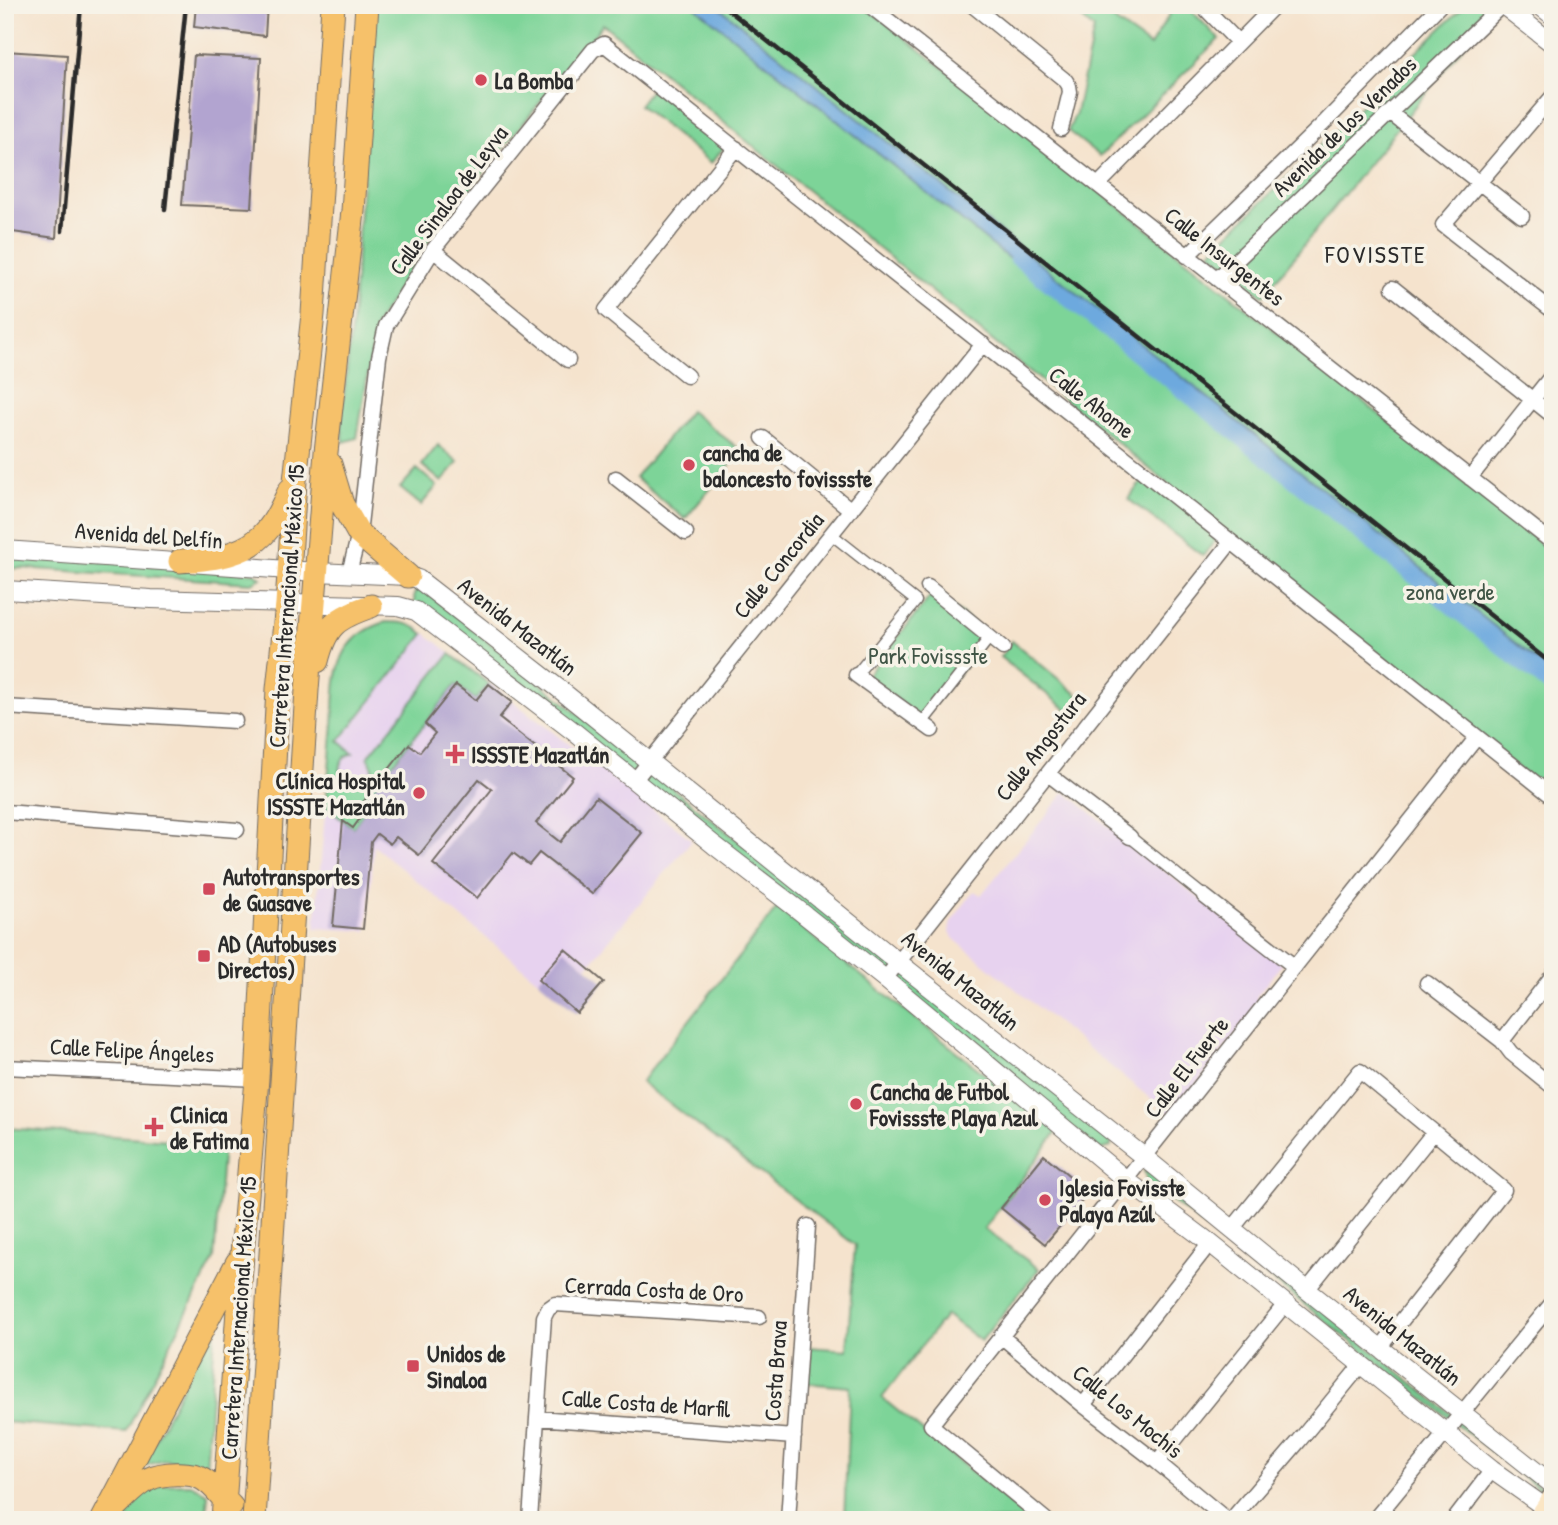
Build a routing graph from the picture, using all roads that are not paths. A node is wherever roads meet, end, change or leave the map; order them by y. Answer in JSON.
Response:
{"nodes":[{"id":1,"x":332,"y":5,"type":"edge"},
{"id":2,"x":367,"y":5,"type":"edge"},
{"id":3,"x":869,"y":5,"type":"edge"},
{"id":4,"x":972,"y":5,"type":"edge"},
{"id":5,"x":1202,"y":5,"type":"edge"},
{"id":6,"x":1275,"y":5,"type":"edge"},
{"id":7,"x":1440,"y":5,"type":"edge"},
{"id":8,"x":1503,"y":5,"type":"edge"},
{"id":9,"x":1539,"y":5,"type":"edge"},
{"id":10,"x":1553,"y":16,"type":"edge"},
{"id":11,"x":1238,"y":42,"type":"junction"},
{"id":12,"x":604,"y":44,"type":"joint"},
{"id":13,"x":1553,"y":44,"type":"edge"},
{"id":14,"x":1553,"y":96,"type":"edge"},
{"id":15,"x":1390,"y":113,"type":"junction"},
{"id":16,"x":1061,"y":129,"type":"dead end"},
{"id":17,"x":736,"y":149,"type":"junction"},
{"id":18,"x":1479,"y":182,"type":"junction"},
{"id":19,"x":1098,"y":185,"type":"junction"},
{"id":20,"x":1521,"y":216,"type":"dead end"},
{"id":21,"x":433,"y":250,"type":"junction"},
{"id":22,"x":1187,"y":256,"type":"junction"},
{"id":23,"x":1217,"y":279,"type":"junction"},
{"id":24,"x":1393,"y":288,"type":"dead end"},
{"id":25,"x":1553,"y":311,"type":"edge"},
{"id":26,"x":983,"y":345,"type":"junction"},
{"id":27,"x":568,"y":360,"type":"dead end"},
{"id":28,"x":1553,"y":374,"type":"edge"},
{"id":29,"x":687,"y":376,"type":"dead end"},
{"id":30,"x":1532,"y":400,"type":"junction"},
{"id":31,"x":1553,"y":416,"type":"edge"},
{"id":32,"x":763,"y":438,"type":"dead end"},
{"id":33,"x":326,"y":452,"type":"junction"},
{"id":34,"x":616,"y":478,"type":"dead end"},
{"id":35,"x":1470,"y":478,"type":"junction"},
{"id":36,"x":295,"y":481,"type":"junction"},
{"id":37,"x":851,"y":510,"type":"junction"},
{"id":38,"x":686,"y":533,"type":"dead end"},
{"id":39,"x":359,"y":534,"type":"junction"},
{"id":40,"x":831,"y":534,"type":"junction"},
{"id":41,"x":1231,"y":542,"type":"junction"},
{"id":42,"x":1553,"y":543,"type":"edge"},
{"id":43,"x":5,"y":550,"type":"edge"},
{"id":44,"x":180,"y":561,"type":"junction"},
{"id":45,"x":289,"y":570,"type":"junction"},
{"id":46,"x":316,"y":572,"type":"junction"},
{"id":47,"x":349,"y":573,"type":"junction"},
{"id":48,"x":408,"y":576,"type":"junction"},
{"id":49,"x":928,"y":587,"type":"dead end"},
{"id":50,"x":5,"y":590,"type":"edge"},
{"id":51,"x":286,"y":604,"type":"junction"},
{"id":52,"x":314,"y":605,"type":"junction"},
{"id":53,"x":371,"y":607,"type":"junction"},
{"id":54,"x":990,"y":637,"type":"junction"},
{"id":55,"x":1003,"y":648,"type":"dead end"},
{"id":56,"x":856,"y":675,"type":"joint"},
{"id":57,"x":307,"y":690,"type":"junction"},
{"id":58,"x":5,"y":707,"type":"edge"},
{"id":59,"x":235,"y":721,"type":"dead end"},
{"id":60,"x":927,"y":726,"type":"joint"},
{"id":61,"x":1478,"y":737,"type":"junction"},
{"id":62,"x":649,"y":762,"type":"junction"},
{"id":63,"x":1048,"y":774,"type":"junction"},
{"id":64,"x":634,"y":780,"type":"junction"},
{"id":65,"x":1553,"y":797,"type":"edge"},
{"id":66,"x":5,"y":812,"type":"edge"},
{"id":67,"x":237,"y":830,"type":"dead end"},
{"id":68,"x":1130,"y":837,"type":"joint"},
{"id":69,"x":1204,"y":896,"type":"joint"},
{"id":70,"x":898,"y":962,"type":"junction"},
{"id":71,"x":1294,"y":967,"type":"junction"},
{"id":72,"x":1553,"y":975,"type":"edge"},
{"id":73,"x":886,"y":979,"type":"junction"},
{"id":74,"x":1427,"y":982,"type":"dead end"},
{"id":75,"x":1502,"y":1041,"type":"junction"},
{"id":76,"x":5,"y":1067,"type":"edge"},
{"id":77,"x":257,"y":1079,"type":"junction"},
{"id":78,"x":1553,"y":1087,"type":"edge"},
{"id":79,"x":1434,"y":1132,"type":"junction"},
{"id":80,"x":1144,"y":1157,"type":"junction"},
{"id":81,"x":1126,"y":1180,"type":"junction"},
{"id":82,"x":808,"y":1226,"type":"dead end"},
{"id":83,"x":1232,"y":1229,"type":"junction"},
{"id":84,"x":1210,"y":1242,"type":"junction"},
{"id":85,"x":242,"y":1254,"type":"junction"},
{"id":86,"x":1307,"y":1290,"type":"junction"},
{"id":87,"x":1553,"y":1302,"type":"edge"},
{"id":88,"x":1286,"y":1303,"type":"junction"},
{"id":89,"x":759,"y":1317,"type":"dead end"},
{"id":90,"x":1001,"y":1336,"type":"junction"},
{"id":91,"x":1381,"y":1347,"type":"junction"},
{"id":92,"x":1362,"y":1365,"type":"junction"},
{"id":93,"x":1083,"y":1405,"type":"junction"},
{"id":94,"x":1461,"y":1413,"type":"junction"},
{"id":95,"x":537,"y":1418,"type":"junction"},
{"id":96,"x":1444,"y":1432,"type":"junction"},
{"id":97,"x":793,"y":1437,"type":"junction"},
{"id":98,"x":1157,"y":1462,"type":"junction"},
{"id":99,"x":1492,"y":1470,"type":"junction"},
{"id":100,"x":1553,"y":1485,"type":"edge"},
{"id":101,"x":1547,"y":1509,"type":"edge"},
{"id":102,"x":224,"y":1510,"type":"edge"},
{"id":103,"x":103,"y":1520,"type":"edge"},
{"id":104,"x":242,"y":1520,"type":"edge"},
{"id":105,"x":254,"y":1520,"type":"edge"},
{"id":106,"x":530,"y":1520,"type":"edge"},
{"id":107,"x":788,"y":1520,"type":"edge"},
{"id":108,"x":1046,"y":1520,"type":"edge"},
{"id":109,"x":1229,"y":1520,"type":"edge"},
{"id":110,"x":1374,"y":1520,"type":"edge"},
{"id":111,"x":1454,"y":1520,"type":"edge"}],
"edges":[{"from":1,"to":36,"type":"main road","name":"Carretera Internacional México 15"},
{"from":2,"to":33,"type":"main road","name":"Carretera Internacional México 15"},
{"from":3,"to":19,"type":"street","name":"Calle Insurgentes"},
{"from":4,"to":16,"type":"street"},
{"from":5,"to":11,"type":"street"},
{"from":6,"to":11,"type":"street"},
{"from":7,"to":22,"type":"street","name":"Avenida de los Venados"},
{"from":8,"to":13,"type":"street"},
{"from":8,"to":15,"type":"street","name":"Avenida de los Venados"},
{"from":9,"to":10,"type":"street"},
{"from":11,"to":19,"type":"street"},
{"from":12,"to":17,"type":"street","name":"Calle Ahome"},
{"from":12,"to":21,"type":"street","name":"Calle Sinaloa de Leyva"},
{"from":14,"to":18,"type":"street"},
{"from":15,"to":18,"type":"street"},
{"from":15,"to":23,"type":"street","name":"Avenida de los Venados"},
{"from":17,"to":26,"type":"street","name":"Calle Ahome"},
{"from":17,"to":29,"type":"street"},
{"from":18,"to":20,"type":"street"},
{"from":18,"to":25,"type":"street"},
{"from":19,"to":22,"type":"street","name":"Calle Insurgentes"},
{"from":21,"to":27,"type":"street"},
{"from":21,"to":39,"type":"street","name":"Calle Sinaloa de Leyva"},
{"from":22,"to":23,"type":"street","name":"Calle Insurgentes"},
{"from":23,"to":35,"type":"street","name":"Calle Insurgentes"},
{"from":24,"to":30,"type":"street"},
{"from":26,"to":37,"type":"street","name":"Calle Concordia"},
{"from":26,"to":41,"type":"street","name":"Calle Ahome"},
{"from":28,"to":30,"type":"street"},
{"from":30,"to":31,"type":"street"},
{"from":30,"to":35,"type":"street"},
{"from":32,"to":37,"type":"street"},
{"from":33,"to":39,"type":"main road"},
{"from":33,"to":46,"type":"main road","name":"Carretera Internacional México 15"},
{"from":34,"to":38,"type":"street"},
{"from":35,"to":42,"type":"street","name":"Calle Insurgentes"},
{"from":36,"to":44,"type":"main road"},
{"from":36,"to":45,"type":"main road","name":"Carretera Internacional México 15"},
{"from":37,"to":40,"type":"street","name":"Calle Concordia"},
{"from":39,"to":47,"type":"street","name":"Calle Sinaloa de Leyva"},
{"from":39,"to":48,"type":"main road"},
{"from":40,"to":56,"type":"street"},
{"from":40,"to":62,"type":"street","name":"Calle Concordia"},
{"from":41,"to":61,"type":"street","name":"Calle Ahome"},
{"from":41,"to":63,"type":"street","name":"Calle Angostura"},
{"from":43,"to":44,"type":"street","name":"Avenida del Delfín"},
{"from":44,"to":45,"type":"street","name":"Avenida del Delfín"},
{"from":45,"to":46,"type":"street"},
{"from":45,"to":51,"type":"main road","name":"Carretera Internacional México 15"},
{"from":46,"to":47,"type":"street","name":"Avenida Mazatlán"},
{"from":46,"to":52,"type":"main road","name":"Carretera Internacional México 15"},
{"from":47,"to":48,"type":"street","name":"Avenida Mazatlán"},
{"from":48,"to":62,"type":"street","name":"Avenida Mazatlán"},
{"from":49,"to":54,"type":"street"},
{"from":50,"to":51,"type":"street"},
{"from":51,"to":52,"type":"street"},
{"from":51,"to":77,"type":"main road","name":"Carretera Internacional México 15"},
{"from":52,"to":53,"type":"street","name":"Avenida Mazatlán"},
{"from":52,"to":57,"type":"main road","name":"Carretera Internacional México 15"},
{"from":53,"to":57,"type":"main road"},
{"from":53,"to":64,"type":"street","name":"Avenida Mazatlán"},
{"from":54,"to":55,"type":"street"},
{"from":54,"to":60,"type":"street"},
{"from":56,"to":60,"type":"street"},
{"from":57,"to":105,"type":"main road","name":"Carretera Internacional México 15"},
{"from":58,"to":59,"type":"street"},
{"from":61,"to":65,"type":"street","name":"Calle Ahome"},
{"from":61,"to":71,"type":"street","name":"Calle El Fuerte"},
{"from":62,"to":64,"type":"street","name":"Calle Concordia"},
{"from":62,"to":70,"type":"street","name":"Avenida Mazatlán"},
{"from":63,"to":68,"type":"street"},
{"from":63,"to":70,"type":"street","name":"Calle Angostura"},
{"from":64,"to":73,"type":"street","name":"Avenida Mazatlán"},
{"from":66,"to":67,"type":"street"},
{"from":68,"to":69,"type":"street"},
{"from":69,"to":71,"type":"street"},
{"from":70,"to":73,"type":"street","name":"Calle Angostura"},
{"from":70,"to":80,"type":"street","name":"Avenida Mazatlán"},
{"from":71,"to":80,"type":"street","name":"Calle El Fuerte"},
{"from":72,"to":75,"type":"street"},
{"from":73,"to":81,"type":"street","name":"Avenida Mazatlán"},
{"from":74,"to":75,"type":"street"},
{"from":75,"to":78,"type":"street"},
{"from":76,"to":77,"type":"street","name":"Calle Felipe Ángeles"},
{"from":77,"to":85,"type":"main road","name":"Carretera Internacional México 15"},
{"from":79,"to":83,"type":"street"},
{"from":79,"to":86,"type":"street"},
{"from":79,"to":91,"type":"street"},
{"from":80,"to":81,"type":"street","name":"Calle El Fuerte"},
{"from":80,"to":83,"type":"street","name":"Avenida Mazatlán"},
{"from":81,"to":84,"type":"street","name":"Avenida Mazatlán"},
{"from":81,"to":90,"type":"street","name":"Calle El Fuerte"},
{"from":82,"to":97,"type":"street","name":"Costa Brava"},
{"from":83,"to":86,"type":"street","name":"Avenida Mazatlán"},
{"from":84,"to":88,"type":"street","name":"Avenida Mazatlán"},
{"from":84,"to":93,"type":"street"},
{"from":85,"to":102,"type":"main road","name":"Carretera Internacional México 15"},
{"from":85,"to":103,"type":"main road"},
{"from":86,"to":91,"type":"street","name":"Avenida Mazatlán"},
{"from":87,"to":94,"type":"street"},
{"from":88,"to":92,"type":"street","name":"Avenida Mazatlán"},
{"from":88,"to":98,"type":"street"},
{"from":89,"to":95,"type":"street","name":"Cerrada Costa de Oro"},
{"from":90,"to":93,"type":"street","name":"Calle Los Mochis"},
{"from":90,"to":108,"type":"street","name":"Calle El Fuerte"},
{"from":91,"to":94,"type":"street","name":"Avenida Mazatlán"},
{"from":92,"to":96,"type":"street","name":"Avenida Mazatlán"},
{"from":92,"to":109,"type":"street"},
{"from":93,"to":98,"type":"street","name":"Calle Los Mochis"},
{"from":94,"to":96,"type":"street"},
{"from":94,"to":100,"type":"street","name":"Avenida Mazatlán"},
{"from":95,"to":97,"type":"street","name":"Calle Costa de Marfil"},
{"from":95,"to":106,"type":"street"},
{"from":96,"to":99,"type":"street","name":"Avenida Mazatlán"},
{"from":96,"to":110,"type":"street"},
{"from":97,"to":107,"type":"street","name":"Costa Brava"},
{"from":98,"to":109,"type":"street","name":"Calle Los Mochis"},
{"from":99,"to":101,"type":"street","name":"Avenida Mazatlán"},
{"from":99,"to":111,"type":"street"},
{"from":102,"to":103,"type":"main road"},
{"from":102,"to":104,"type":"main road"}]}
